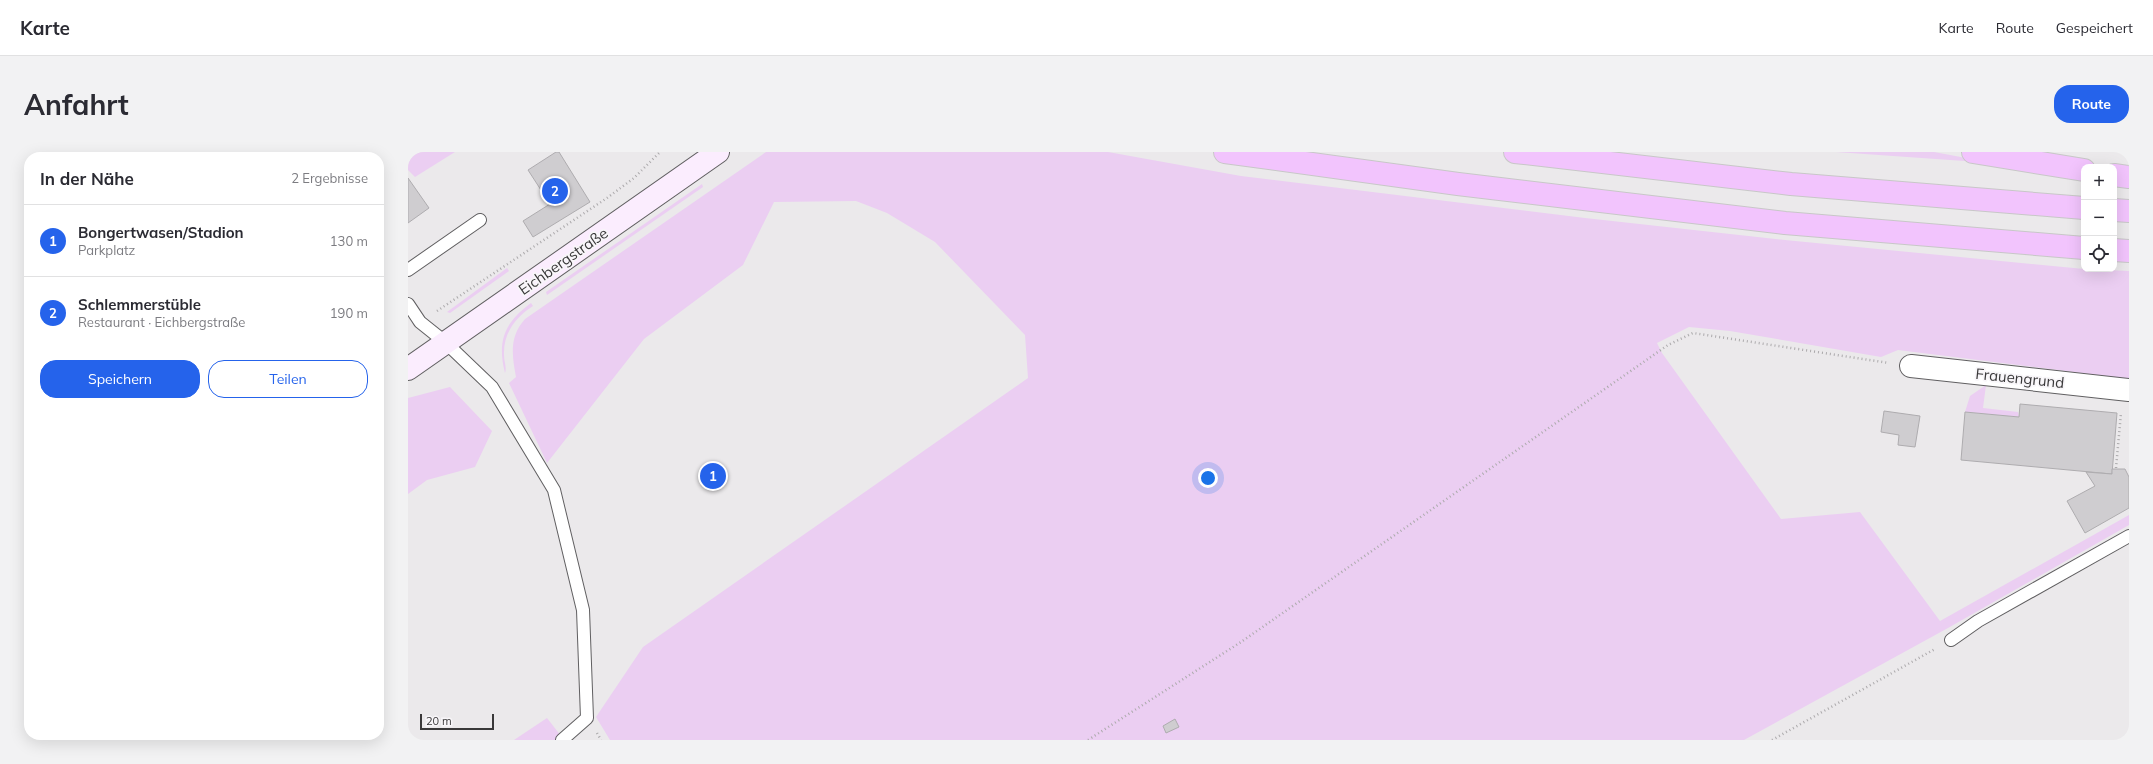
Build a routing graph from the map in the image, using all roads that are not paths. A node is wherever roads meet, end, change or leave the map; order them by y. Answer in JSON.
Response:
{"nodes":[{"id":1,"x":718,"y":152,"type":"edge"},
{"id":2,"x":1225,"y":152,"type":"edge"},
{"id":3,"x":1515,"y":152,"type":"edge"},
{"id":4,"x":1972,"y":152,"type":"edge"},
{"id":5,"x":2081,"y":170,"type":"edge"},
{"id":6,"x":2117,"y":175,"type":"edge"},
{"id":7,"x":2129,"y":177,"type":"edge"},
{"id":8,"x":2081,"y":208,"type":"edge"},
{"id":9,"x":2117,"y":210,"type":"edge"},
{"id":10,"x":2129,"y":211,"type":"edge"},
{"id":11,"x":480,"y":220,"type":"dead end"},
{"id":12,"x":2081,"y":248,"type":"edge"},
{"id":13,"x":2117,"y":250,"type":"edge"},
{"id":14,"x":2129,"y":251,"type":"edge"},
{"id":15,"x":408,"y":270,"type":"edge"},
{"id":16,"x":408,"y":304,"type":"edge"},
{"id":17,"x":445,"y":342,"type":"junction"},
{"id":18,"x":1911,"y":366,"type":"road end"},
{"id":19,"x":408,"y":369,"type":"edge"},
{"id":20,"x":2126,"y":390,"type":"edge"},
{"id":21,"x":2129,"y":536,"type":"edge"},
{"id":22,"x":1951,"y":640,"type":"road end"},
{"id":23,"x":562,"y":740,"type":"edge"}],
"edges":[{"from":1,"to":17,"type":"main road","name":"Eichbergstraße"},
{"from":2,"to":12,"type":"highway"},
{"from":3,"to":8,"type":"highway"},
{"from":4,"to":5,"type":"highway"},
{"from":6,"to":7,"type":"highway"},
{"from":9,"to":10,"type":"highway"},
{"from":11,"to":15,"type":"lane"},
{"from":13,"to":14,"type":"highway"},
{"from":16,"to":17,"type":"lane"},
{"from":17,"to":19,"type":"main road","name":"Eichbergstraße"},
{"from":17,"to":23,"type":"lane"},
{"from":18,"to":20,"type":"street","name":"Frauengrund"},
{"from":21,"to":22,"type":"lane"}]}
